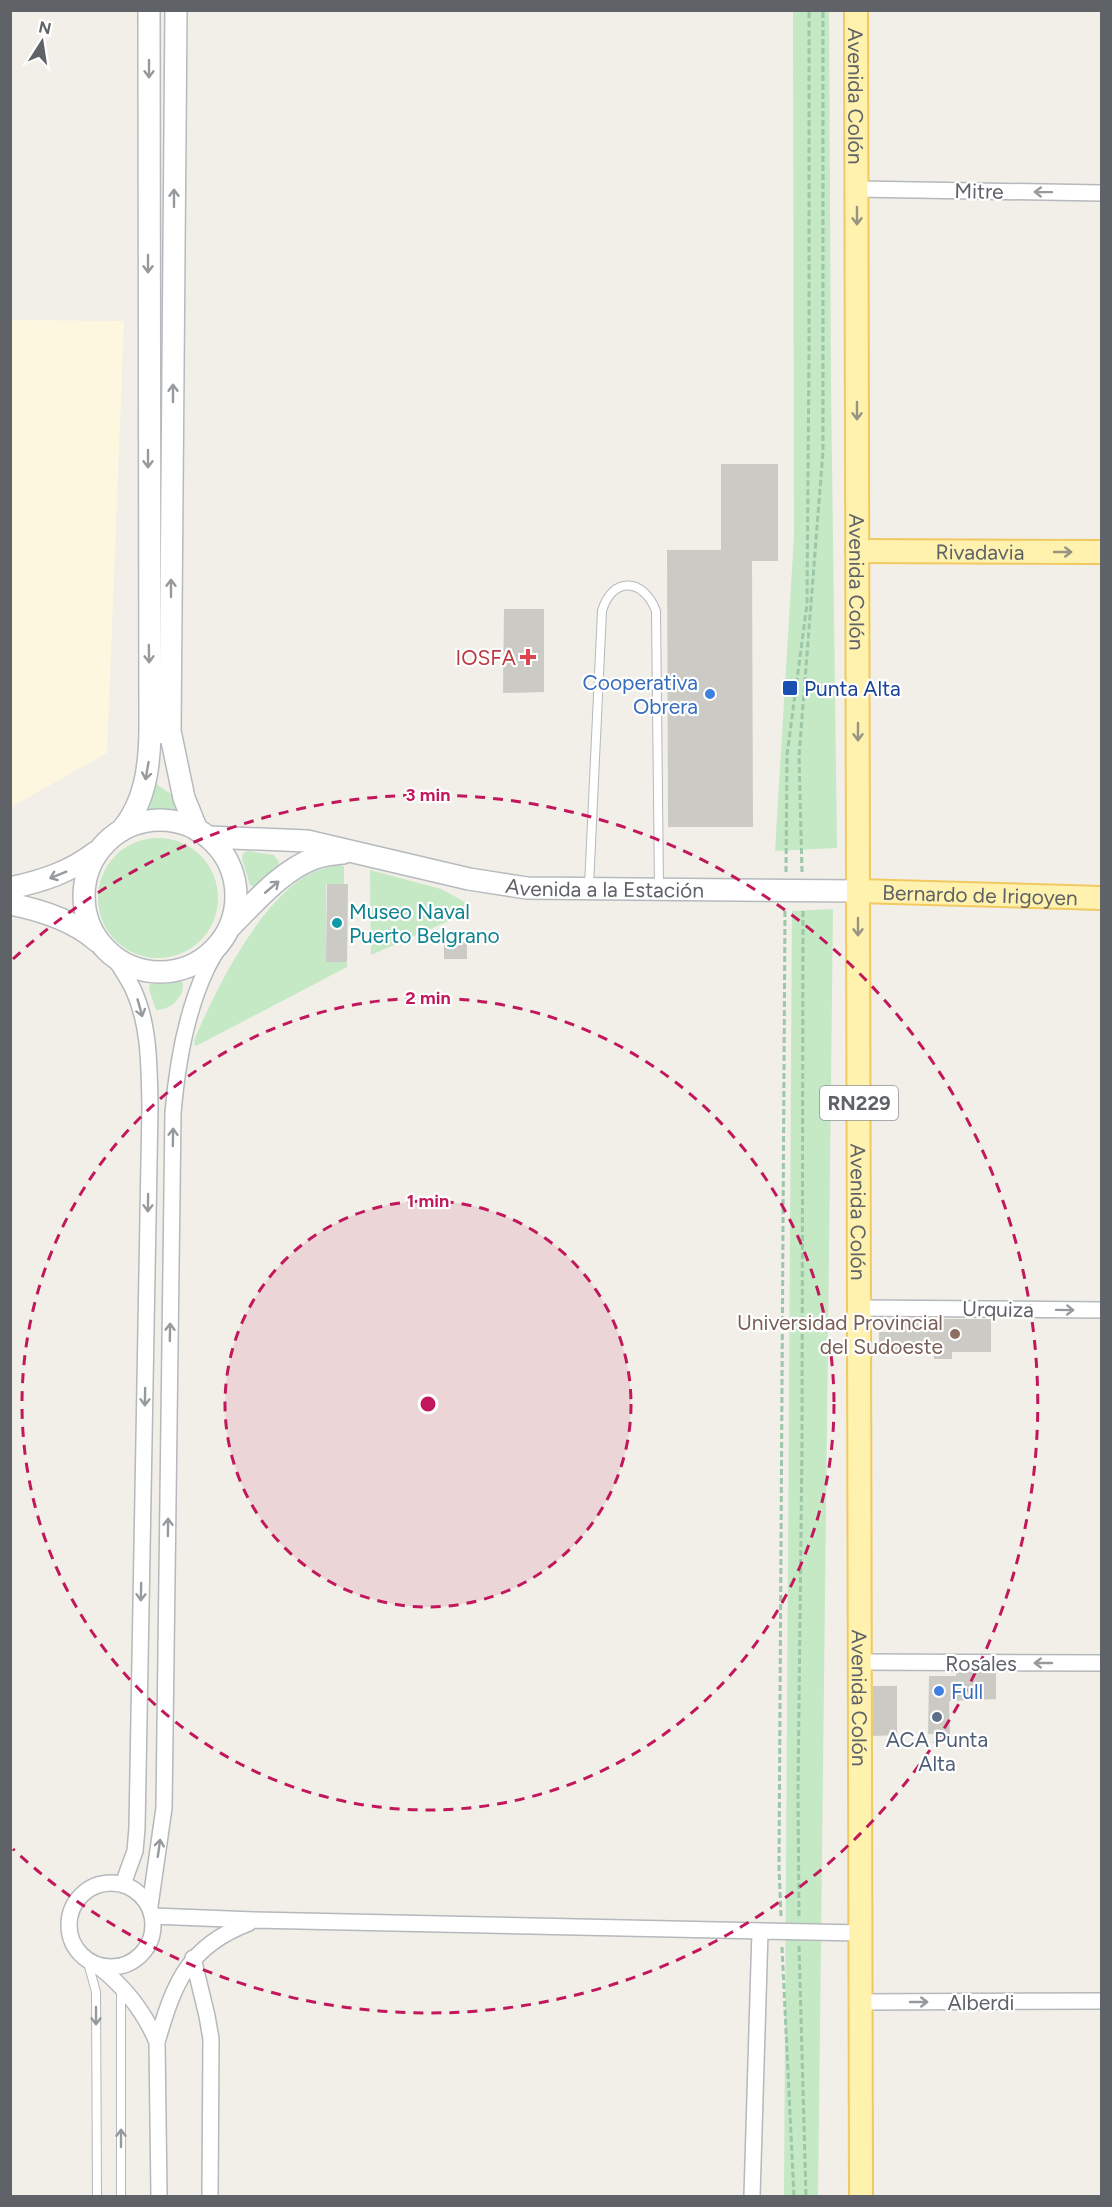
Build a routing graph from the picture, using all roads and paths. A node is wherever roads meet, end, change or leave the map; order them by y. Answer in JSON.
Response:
{"nodes":[{"id":1,"x":149,"y":10,"type":"edge"},
{"id":2,"x":176,"y":10,"type":"edge"},
{"id":3,"x":809,"y":10,"type":"edge"},
{"id":4,"x":823,"y":10,"type":"edge"},
{"id":5,"x":856,"y":10,"type":"edge"},
{"id":6,"x":857,"y":189,"type":"junction"},
{"id":7,"x":1101,"y":193,"type":"edge"},
{"id":8,"x":857,"y":551,"type":"junction"},
{"id":9,"x":1101,"y":552,"type":"edge"},
{"id":10,"x":160,"y":732,"type":"junction"},
{"id":11,"x":122,"y":830,"type":"junction"},
{"id":12,"x":202,"y":833,"type":"junction"},
{"id":13,"x":99,"y":850,"type":"junction"},
{"id":14,"x":355,"y":851,"type":"junction"},
{"id":15,"x":10,"y":888,"type":"edge"},
{"id":16,"x":589,"y":889,"type":"junction"},
{"id":17,"x":659,"y":889,"type":"junction"},
{"id":18,"x":794,"y":890,"type":"junction"},
{"id":19,"x":858,"y":891,"type":"junction"},
{"id":20,"x":1101,"y":898,"type":"edge"},
{"id":21,"x":10,"y":904,"type":"edge"},
{"id":22,"x":227,"y":933,"type":"junction"},
{"id":23,"x":106,"y":949,"type":"junction"},
{"id":24,"x":859,"y":1308,"type":"junction"},
{"id":25,"x":1101,"y":1310,"type":"edge"},
{"id":26,"x":860,"y":1662,"type":"junction"},
{"id":27,"x":1101,"y":1663,"type":"edge"},
{"id":28,"x":123,"y":1884,"type":"junction"},
{"id":29,"x":152,"y":1911,"type":"junction"},
{"id":30,"x":254,"y":1920,"type":"junction"},
{"id":31,"x":760,"y":1931,"type":"junction"},
{"id":32,"x":782,"y":1931,"type":"junction"},
{"id":33,"x":799,"y":1932,"type":"junction"},
{"id":34,"x":860,"y":1933,"type":"junction"},
{"id":35,"x":193,"y":1958,"type":"junction"},
{"id":36,"x":90,"y":1961,"type":"junction"},
{"id":37,"x":122,"y":1987,"type":"junction"},
{"id":38,"x":1101,"y":2001,"type":"edge"},
{"id":39,"x":861,"y":2002,"type":"junction"},
{"id":40,"x":157,"y":2042,"type":"junction"},
{"id":41,"x":97,"y":2196,"type":"edge"},
{"id":42,"x":121,"y":2196,"type":"edge"},
{"id":43,"x":159,"y":2196,"type":"edge"},
{"id":44,"x":210,"y":2196,"type":"edge"},
{"id":45,"x":752,"y":2196,"type":"edge"},
{"id":46,"x":794,"y":2196,"type":"edge"},
{"id":47,"x":806,"y":2196,"type":"edge"},
{"id":48,"x":861,"y":2196,"type":"edge"}],
"edges":[{"from":1,"to":10,"type":"street","one_way":true},
{"from":10,"to":2,"type":"street","one_way":true},
{"from":3,"to":18,"type":"path"},
{"from":4,"to":18,"type":"path"},
{"from":5,"to":6,"type":"main road","name":"Avenida Colón","number":"RN229"},
{"from":7,"to":6,"type":"street","name":"Mitre","one_way":true},
{"from":6,"to":8,"type":"main road","name":"Avenida Colón","number":"RN229","one_way":true},
{"from":8,"to":9,"type":"main road","name":"Rivadavia","one_way":true},
{"from":8,"to":19,"type":"main road","name":"Avenida Colón","number":"RN229","one_way":true},
{"from":10,"to":11,"type":"street","one_way":true},
{"from":10,"to":12,"type":"street"},
{"from":11,"to":12,"type":"street"},
{"from":11,"to":13,"type":"street"},
{"from":12,"to":14,"type":"street","name":"Avenida a la Estación"},
{"from":12,"to":22,"type":"street"},
{"from":13,"to":15,"type":"street","one_way":true},
{"from":13,"to":23,"type":"street"},
{"from":14,"to":16,"type":"street","name":"Avenida a la Estación"},
{"from":22,"to":14,"type":"street","one_way":true},
{"from":16,"to":17,"type":"street","name":"Avenida a la Estación"},
{"from":16,"to":17,"type":"lane"},
{"from":17,"to":18,"type":"street","name":"Avenida a la Estación"},
{"from":18,"to":19,"type":"street","name":"Avenida a la Estación"},
{"from":18,"to":32,"type":"path"},
{"from":18,"to":33,"type":"path"},
{"from":19,"to":20,"type":"main road","name":"Bernardo de Irigoyen"},
{"from":19,"to":24,"type":"main road","name":"Avenida Colón","number":"RN229","one_way":true},
{"from":21,"to":23,"type":"street"},
{"from":22,"to":23,"type":"street"},
{"from":29,"to":22,"type":"street","one_way":true},
{"from":23,"to":28,"type":"street","one_way":true},
{"from":24,"to":25,"type":"street","name":"Urquiza","one_way":true},
{"from":24,"to":26,"type":"main road","name":"Avenida Colón","number":"RN229"},
{"from":27,"to":26,"type":"street","name":"Rosales","one_way":true},
{"from":26,"to":34,"type":"main road","name":"Avenida Colón","number":"RN229"},
{"from":28,"to":29,"type":"street"},
{"from":28,"to":36,"type":"street"},
{"from":29,"to":30,"type":"street"},
{"from":29,"to":36,"type":"street"},
{"from":30,"to":31,"type":"street"},
{"from":30,"to":35,"type":"street"},
{"from":31,"to":32,"type":"street"},
{"from":31,"to":45,"type":"street"},
{"from":32,"to":33,"type":"street"},
{"from":32,"to":46,"type":"path"},
{"from":33,"to":34,"type":"street"},
{"from":33,"to":47,"type":"path"},
{"from":34,"to":39,"type":"main road","name":"Avenida Colón","number":"RN229"},
{"from":35,"to":40,"type":"street"},
{"from":35,"to":44,"type":"street"},
{"from":36,"to":37,"type":"street"},
{"from":36,"to":41,"type":"lane","one_way":true},
{"from":37,"to":40,"type":"street"},
{"from":42,"to":37,"type":"lane","one_way":true},
{"from":39,"to":38,"type":"street","name":"Alberdi","one_way":true},
{"from":39,"to":48,"type":"main road","name":"Avenida Colón","number":"RN229"},
{"from":40,"to":43,"type":"street"}]}
